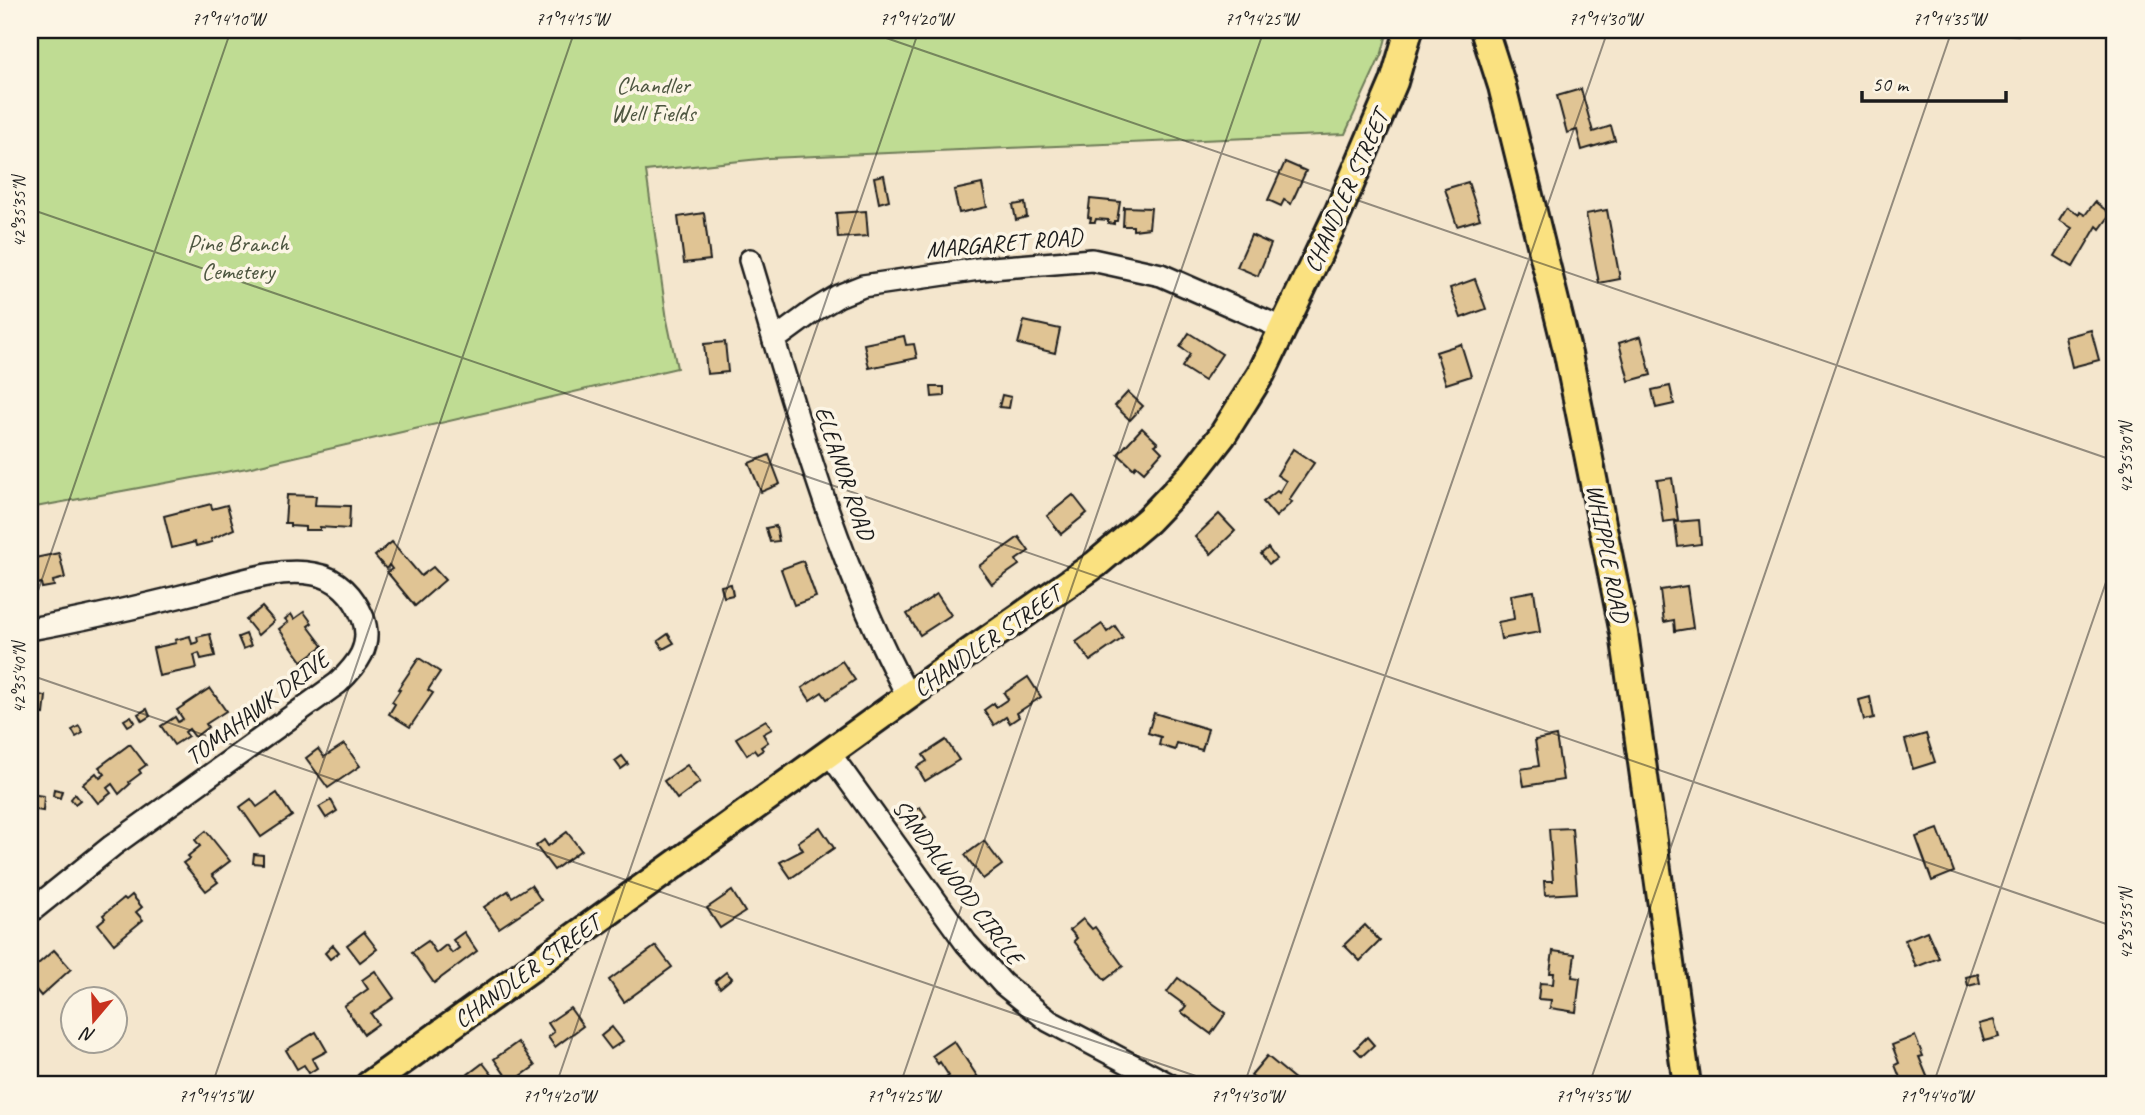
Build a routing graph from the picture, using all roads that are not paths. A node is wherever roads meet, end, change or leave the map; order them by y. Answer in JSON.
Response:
{"nodes":[{"id":1,"x":1409,"y":30,"type":"edge"},
{"id":2,"x":1484,"y":30,"type":"edge"},
{"id":3,"x":750,"y":260,"type":"dead end"},
{"id":4,"x":1284,"y":329,"type":"junction"},
{"id":5,"x":774,"y":340,"type":"junction"},
{"id":6,"x":30,"y":629,"type":"edge"},
{"id":7,"x":908,"y":696,"type":"junction"},
{"id":8,"x":830,"y":754,"type":"junction"},
{"id":9,"x":30,"y":912,"type":"edge"},
{"id":10,"x":369,"y":1085,"type":"edge"},
{"id":11,"x":1170,"y":1085,"type":"edge"},
{"id":12,"x":1687,"y":1085,"type":"edge"}],
"edges":[{"from":1,"to":4,"type":"main road","name":"CHANDLER STREET"},
{"from":2,"to":12,"type":"main road","name":"WHIPPLE ROAD"},
{"from":3,"to":5,"type":"street","name":"ELEANOR ROAD"},
{"from":4,"to":5,"type":"street","name":"MARGARET ROAD"},
{"from":4,"to":7,"type":"main road","name":"CHANDLER STREET"},
{"from":5,"to":7,"type":"street","name":"ELEANOR ROAD"},
{"from":6,"to":9,"type":"street","name":"TOMAHAWK DRIVE"},
{"from":7,"to":8,"type":"main road","name":"CHANDLER STREET"},
{"from":8,"to":10,"type":"main road","name":"CHANDLER STREET"},
{"from":8,"to":11,"type":"street","name":"SANDALWOOD CIRCLE"}]}
